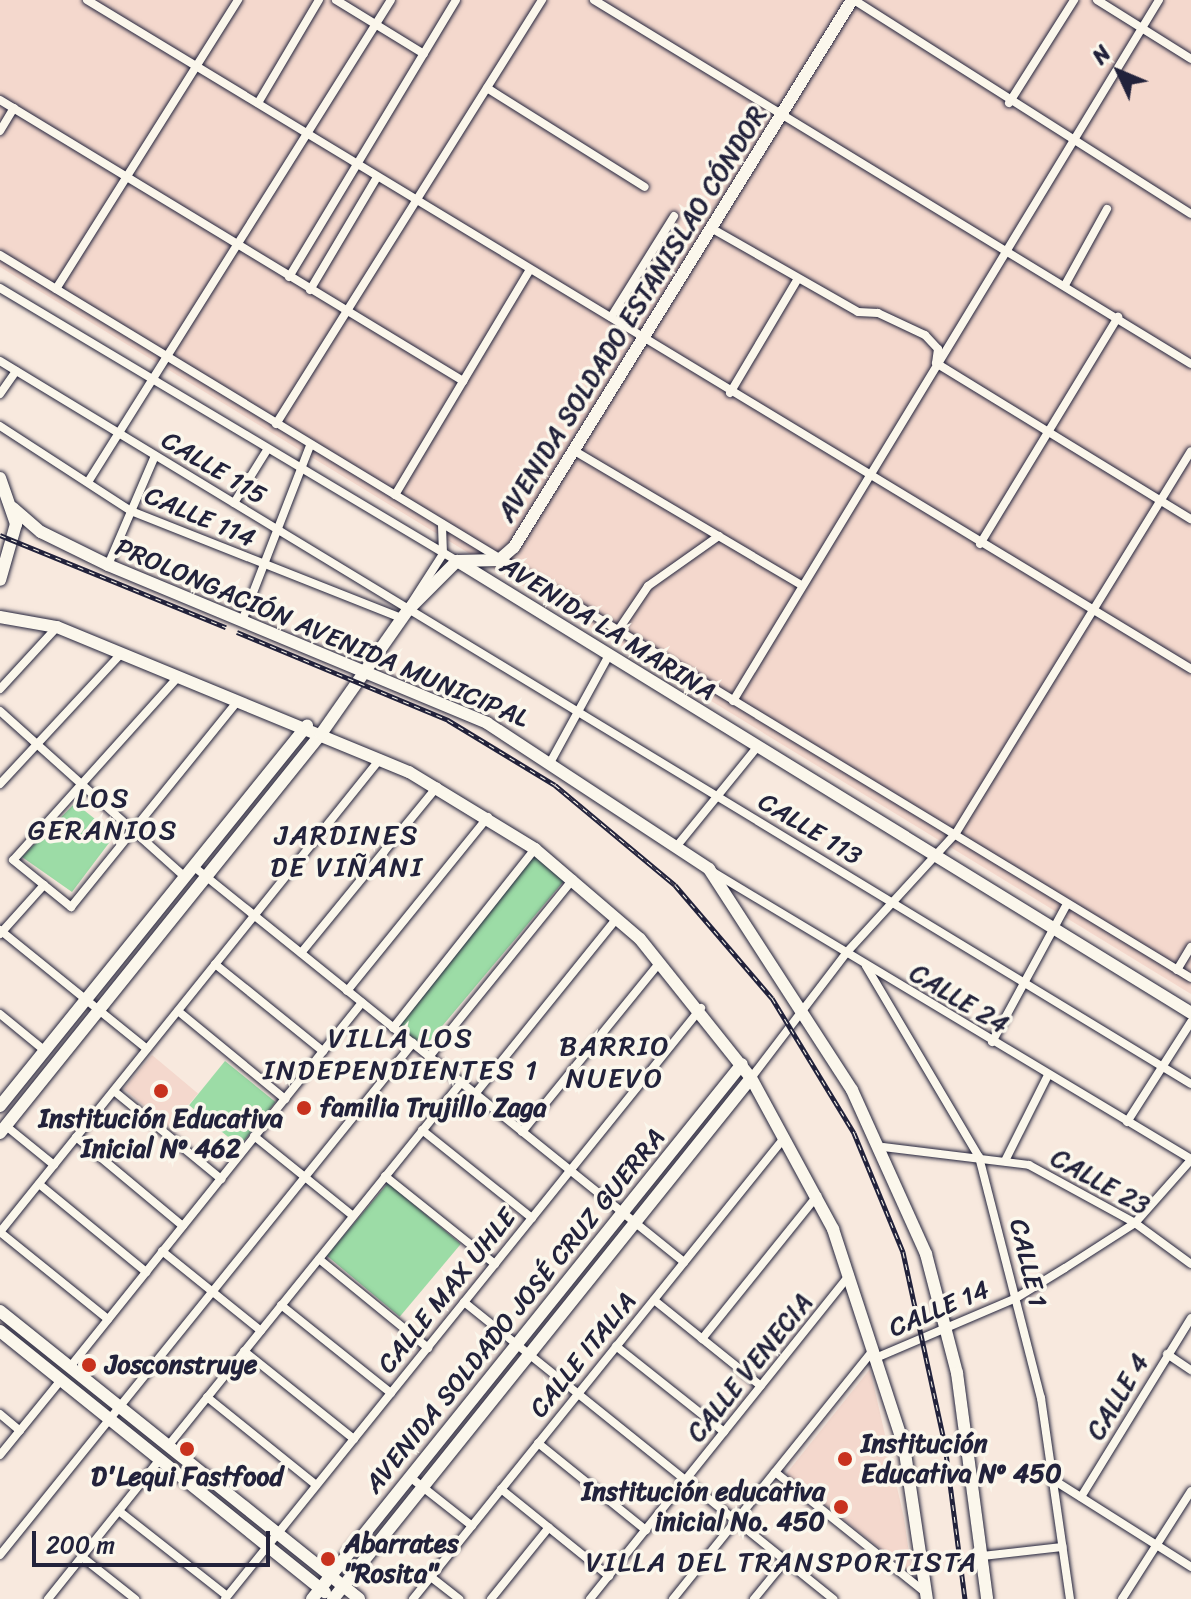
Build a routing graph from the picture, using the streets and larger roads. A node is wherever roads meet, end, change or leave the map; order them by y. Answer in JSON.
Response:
{"nodes":[{"id":1,"x":87,"y":0,"type":"edge"},
{"id":2,"x":238,"y":0,"type":"edge"},
{"id":3,"x":319,"y":0,"type":"edge"},
{"id":4,"x":336,"y":0,"type":"edge"},
{"id":5,"x":391,"y":0,"type":"edge"},
{"id":6,"x":456,"y":0,"type":"edge"},
{"id":7,"x":542,"y":0,"type":"edge"},
{"id":8,"x":594,"y":0,"type":"edge"},
{"id":9,"x":853,"y":0,"type":"edge"},
{"id":10,"x":1074,"y":0,"type":"edge"},
{"id":11,"x":1097,"y":0,"type":"edge"},
{"id":12,"x":1159,"y":0,"type":"edge"},
{"id":13,"x":375,"y":24,"type":"junction"},
{"id":14,"x":1141,"y":28,"type":"junction"},
{"id":15,"x":424,"y":54,"type":"junction"},
{"id":16,"x":1191,"y":59,"type":"edge"},
{"id":17,"x":197,"y":66,"type":"junction"},
{"id":18,"x":487,"y":88,"type":"junction"},
{"id":19,"x":0,"y":100,"type":"edge"},
{"id":20,"x":258,"y":103,"type":"junction"},
{"id":21,"x":1009,"y":103,"type":"junction"},
{"id":22,"x":14,"y":108,"type":"junction"},
{"id":23,"x":781,"y":113,"type":"junction"},
{"id":24,"x":0,"y":131,"type":"edge"},
{"id":25,"x":309,"y":135,"type":"junction"},
{"id":26,"x":1071,"y":141,"type":"junction"},
{"id":27,"x":356,"y":165,"type":"junction"},
{"id":28,"x":377,"y":177,"type":"junction"},
{"id":29,"x":127,"y":178,"type":"junction"},
{"id":30,"x":645,"y":187,"type":"dead end"},
{"id":31,"x":418,"y":198,"type":"junction"},
{"id":32,"x":1107,"y":209,"type":"dead end"},
{"id":33,"x":1191,"y":214,"type":"edge"},
{"id":34,"x":674,"y":216,"type":"dead end"},
{"id":35,"x":711,"y":228,"type":"junction"},
{"id":36,"x":238,"y":246,"type":"junction"},
{"id":37,"x":1005,"y":250,"type":"junction"},
{"id":38,"x":0,"y":255,"type":"edge"},
{"id":39,"x":530,"y":269,"type":"junction"},
{"id":40,"x":289,"y":277,"type":"junction"},
{"id":41,"x":797,"y":280,"type":"junction"},
{"id":42,"x":1065,"y":285,"type":"junction"},
{"id":43,"x":0,"y":288,"type":"edge"},
{"id":44,"x":56,"y":289,"type":"junction"},
{"id":45,"x":310,"y":290,"type":"junction"},
{"id":46,"x":347,"y":313,"type":"junction"},
{"id":47,"x":611,"y":317,"type":"junction"},
{"id":48,"x":1118,"y":317,"type":"junction"},
{"id":49,"x":644,"y":336,"type":"junction"},
{"id":50,"x":168,"y":358,"type":"junction"},
{"id":51,"x":0,"y":361,"type":"edge"},
{"id":52,"x":936,"y":363,"type":"junction"},
{"id":53,"x":1191,"y":364,"type":"edge"},
{"id":54,"x":16,"y":371,"type":"junction"},
{"id":55,"x":154,"y":381,"type":"junction"},
{"id":56,"x":463,"y":381,"type":"junction"},
{"id":57,"x":730,"y":393,"type":"junction"},
{"id":58,"x":0,"y":394,"type":"edge"},
{"id":59,"x":276,"y":424,"type":"junction"},
{"id":60,"x":0,"y":426,"type":"edge"},
{"id":61,"x":119,"y":434,"type":"junction"},
{"id":62,"x":1047,"y":435,"type":"junction"},
{"id":63,"x":310,"y":446,"type":"junction"},
{"id":64,"x":267,"y":450,"type":"junction"},
{"id":65,"x":573,"y":450,"type":"junction"},
{"id":66,"x":1191,"y":451,"type":"edge"},
{"id":67,"x":155,"y":456,"type":"junction"},
{"id":68,"x":301,"y":472,"type":"junction"},
{"id":69,"x":866,"y":474,"type":"junction"},
{"id":70,"x":0,"y":478,"type":"edge"},
{"id":71,"x":88,"y":482,"type":"junction"},
{"id":72,"x":395,"y":495,"type":"junction"},
{"id":73,"x":1161,"y":501,"type":"junction"},
{"id":74,"x":234,"y":503,"type":"junction"},
{"id":75,"x":13,"y":508,"type":"junction"},
{"id":76,"x":131,"y":511,"type":"junction"},
{"id":77,"x":1191,"y":519,"type":"edge"},
{"id":78,"x":442,"y":524,"type":"junction"},
{"id":79,"x":279,"y":532,"type":"junction"},
{"id":80,"x":719,"y":536,"type":"junction"},
{"id":81,"x":980,"y":544,"type":"junction"},
{"id":82,"x":443,"y":554,"type":"junction"},
{"id":83,"x":499,"y":560,"type":"junction"},
{"id":84,"x":457,"y":561,"type":"junction"},
{"id":85,"x":108,"y":565,"type":"junction"},
{"id":86,"x":266,"y":567,"type":"junction"},
{"id":87,"x":0,"y":580,"type":"edge"},
{"id":88,"x":800,"y":584,"type":"junction"},
{"id":89,"x":1091,"y":611,"type":"junction"},
{"id":90,"x":404,"y":614,"type":"junction"},
{"id":91,"x":0,"y":617,"type":"edge"},
{"id":92,"x":242,"y":621,"type":"junction"},
{"id":93,"x":57,"y":627,"type":"junction"},
{"id":94,"x":619,"y":629,"type":"junction"},
{"id":95,"x":121,"y":654,"type":"junction"},
{"id":96,"x":609,"y":655,"type":"junction"},
{"id":97,"x":1191,"y":669,"type":"edge"},
{"id":98,"x":359,"y":670,"type":"junction"},
{"id":99,"x":178,"y":677,"type":"junction"},
{"id":100,"x":0,"y":689,"type":"edge"},
{"id":101,"x":733,"y":701,"type":"junction"},
{"id":102,"x":237,"y":702,"type":"junction"},
{"id":103,"x":0,"y":711,"type":"edge"},
{"id":104,"x":578,"y":711,"type":"junction"},
{"id":105,"x":326,"y":718,"type":"junction"},
{"id":106,"x":304,"y":728,"type":"junction"},
{"id":107,"x":321,"y":734,"type":"junction"},
{"id":108,"x":37,"y":745,"type":"junction"},
{"id":109,"x":758,"y":746,"type":"junction"},
{"id":110,"x":380,"y":758,"type":"junction"},
{"id":111,"x":551,"y":761,"type":"junction"},
{"id":112,"x":0,"y":784,"type":"edge"},
{"id":113,"x":81,"y":784,"type":"junction"},
{"id":114,"x":438,"y":787,"type":"junction"},
{"id":115,"x":717,"y":796,"type":"junction"},
{"id":116,"x":488,"y":817,"type":"junction"},
{"id":117,"x":133,"y":830,"type":"junction"},
{"id":118,"x":956,"y":833,"type":"junction"},
{"id":119,"x":676,"y":847,"type":"junction"},
{"id":120,"x":535,"y":849,"type":"junction"},
{"id":121,"x":933,"y":851,"type":"junction"},
{"id":122,"x":709,"y":869,"type":"junction"},
{"id":123,"x":188,"y":871,"type":"junction"},
{"id":124,"x":206,"y":877,"type":"junction"},
{"id":125,"x":574,"y":878,"type":"junction"},
{"id":126,"x":44,"y":885,"type":"junction"},
{"id":127,"x":891,"y":901,"type":"junction"},
{"id":128,"x":1067,"y":904,"type":"junction"},
{"id":129,"x":254,"y":916,"type":"junction"},
{"id":130,"x":618,"y":917,"type":"junction"},
{"id":131,"x":1060,"y":930,"type":"junction"},
{"id":132,"x":1,"y":932,"type":"edge"},
{"id":133,"x":1191,"y":947,"type":"edge"},
{"id":134,"x":847,"y":952,"type":"junction"},
{"id":135,"x":301,"y":953,"type":"junction"},
{"id":136,"x":661,"y":961,"type":"junction"},
{"id":137,"x":215,"y":964,"type":"junction"},
{"id":138,"x":866,"y":966,"type":"junction"},
{"id":139,"x":1177,"y":970,"type":"junction"},
{"id":140,"x":1191,"y":978,"type":"edge"},
{"id":141,"x":1027,"y":986,"type":"junction"},
{"id":142,"x":347,"y":991,"type":"junction"},
{"id":143,"x":86,"y":999,"type":"junction"},
{"id":144,"x":362,"y":1002,"type":"junction"},
{"id":145,"x":701,"y":1008,"type":"junction"},
{"id":146,"x":802,"y":1008,"type":"junction"},
{"id":147,"x":99,"y":1010,"type":"junction"},
{"id":148,"x":178,"y":1011,"type":"junction"},
{"id":149,"x":1191,"y":1013,"type":"edge"},
{"id":150,"x":0,"y":1014,"type":"edge"},
{"id":151,"x":1191,"y":1022,"type":"edge"},
{"id":152,"x":393,"y":1028,"type":"junction"},
{"id":153,"x":992,"y":1042,"type":"junction"},
{"id":154,"x":413,"y":1043,"type":"junction"},
{"id":155,"x":147,"y":1049,"type":"junction"},
{"id":156,"x":44,"y":1050,"type":"junction"},
{"id":157,"x":323,"y":1051,"type":"junction"},
{"id":158,"x":429,"y":1057,"type":"junction"},
{"id":159,"x":759,"y":1062,"type":"junction"},
{"id":160,"x":742,"y":1064,"type":"junction"},
{"id":161,"x":1162,"y":1066,"type":"junction"},
{"id":162,"x":1048,"y":1075,"type":"junction"},
{"id":163,"x":751,"y":1078,"type":"junction"},
{"id":164,"x":461,"y":1083,"type":"junction"},
{"id":165,"x":1191,"y":1084,"type":"edge"},
{"id":166,"x":114,"y":1091,"type":"junction"},
{"id":167,"x":475,"y":1094,"type":"junction"},
{"id":168,"x":2,"y":1099,"type":"edge"},
{"id":169,"x":285,"y":1099,"type":"junction"},
{"id":170,"x":19,"y":1109,"type":"junction"},
{"id":171,"x":1127,"y":1122,"type":"junction"},
{"id":172,"x":3,"y":1130,"type":"edge"},
{"id":173,"x":422,"y":1130,"type":"junction"},
{"id":174,"x":522,"y":1132,"type":"junction"},
{"id":175,"x":254,"y":1136,"type":"junction"},
{"id":176,"x":76,"y":1137,"type":"junction"},
{"id":177,"x":785,"y":1137,"type":"junction"},
{"id":178,"x":883,"y":1147,"type":"junction"},
{"id":179,"x":979,"y":1157,"type":"junction"},
{"id":180,"x":1191,"y":1159,"type":"edge"},
{"id":181,"x":1005,"y":1161,"type":"junction"},
{"id":182,"x":54,"y":1165,"type":"junction"},
{"id":183,"x":570,"y":1171,"type":"junction"},
{"id":184,"x":385,"y":1176,"type":"junction"},
{"id":185,"x":305,"y":1177,"type":"junction"},
{"id":186,"x":221,"y":1179,"type":"junction"},
{"id":187,"x":39,"y":1184,"type":"junction"},
{"id":188,"x":817,"y":1195,"type":"junction"},
{"id":189,"x":622,"y":1213,"type":"junction"},
{"id":190,"x":353,"y":1216,"type":"junction"},
{"id":191,"x":532,"y":1218,"type":"junction"},
{"id":192,"x":635,"y":1223,"type":"junction"},
{"id":193,"x":1135,"y":1223,"type":"junction"},
{"id":194,"x":183,"y":1226,"type":"junction"},
{"id":195,"x":0,"y":1232,"type":"edge"},
{"id":196,"x":162,"y":1251,"type":"junction"},
{"id":197,"x":319,"y":1259,"type":"junction"},
{"id":198,"x":684,"y":1262,"type":"junction"},
{"id":199,"x":495,"y":1264,"type":"junction"},
{"id":200,"x":1191,"y":1264,"type":"edge"},
{"id":201,"x":146,"y":1272,"type":"junction"},
{"id":202,"x":851,"y":1275,"type":"junction"},
{"id":203,"x":212,"y":1292,"type":"junction"},
{"id":204,"x":1016,"y":1298,"type":"junction"},
{"id":205,"x":654,"y":1300,"type":"junction"},
{"id":206,"x":464,"y":1302,"type":"junction"},
{"id":207,"x":281,"y":1305,"type":"junction"},
{"id":208,"x":0,"y":1311,"type":"edge"},
{"id":209,"x":1191,"y":1318,"type":"edge"},
{"id":210,"x":108,"y":1319,"type":"junction"},
{"id":211,"x":945,"y":1327,"type":"junction"},
{"id":212,"x":0,"y":1331,"type":"edge"},
{"id":213,"x":261,"y":1331,"type":"junction"},
{"id":214,"x":702,"y":1339,"type":"junction"},
{"id":215,"x":517,"y":1344,"type":"junction"},
{"id":216,"x":616,"y":1346,"type":"junction"},
{"id":217,"x":428,"y":1348,"type":"junction"},
{"id":218,"x":244,"y":1351,"type":"junction"},
{"id":219,"x":877,"y":1352,"type":"junction"},
{"id":220,"x":1167,"y":1354,"type":"junction"},
{"id":221,"x":529,"y":1355,"type":"junction"},
{"id":222,"x":70,"y":1367,"type":"junction"},
{"id":223,"x":1191,"y":1370,"type":"edge"},
{"id":224,"x":61,"y":1380,"type":"junction"},
{"id":225,"x":761,"y":1386,"type":"junction"},
{"id":226,"x":391,"y":1393,"type":"junction"},
{"id":227,"x":578,"y":1394,"type":"junction"},
{"id":228,"x":207,"y":1397,"type":"junction"},
{"id":229,"x":120,"y":1407,"type":"junction"},
{"id":230,"x":0,"y":1414,"type":"edge"},
{"id":231,"x":110,"y":1419,"type":"junction"},
{"id":232,"x":20,"y":1431,"type":"junction"},
{"id":233,"x":724,"y":1432,"type":"junction"},
{"id":234,"x":354,"y":1439,"type":"junction"},
{"id":235,"x":538,"y":1443,"type":"junction"},
{"id":236,"x":168,"y":1446,"type":"junction"},
{"id":237,"x":0,"y":1455,"type":"edge"},
{"id":238,"x":160,"y":1459,"type":"junction"},
{"id":239,"x":775,"y":1472,"type":"junction"},
{"id":240,"x":410,"y":1477,"type":"junction"},
{"id":241,"x":1052,"y":1479,"type":"junction"},
{"id":242,"x":686,"y":1480,"type":"junction"},
{"id":243,"x":316,"y":1485,"type":"junction"},
{"id":244,"x":423,"y":1487,"type":"junction"},
{"id":245,"x":501,"y":1489,"type":"junction"},
{"id":246,"x":1191,"y":1491,"type":"edge"},
{"id":247,"x":1081,"y":1497,"type":"junction"},
{"id":248,"x":119,"y":1511,"type":"junction"},
{"id":249,"x":736,"y":1521,"type":"junction"},
{"id":250,"x":472,"y":1526,"type":"junction"},
{"id":251,"x":549,"y":1527,"type":"junction"},
{"id":252,"x":646,"y":1530,"type":"junction"},
{"id":253,"x":278,"y":1534,"type":"junction"},
{"id":254,"x":268,"y":1546,"type":"junction"},
{"id":255,"x":1155,"y":1546,"type":"junction"},
{"id":256,"x":1062,"y":1547,"type":"junction"},
{"id":257,"x":0,"y":1555,"type":"edge"},
{"id":258,"x":982,"y":1556,"type":"junction"},
{"id":259,"x":82,"y":1557,"type":"junction"},
{"id":260,"x":785,"y":1561,"type":"junction"},
{"id":261,"x":1191,"y":1567,"type":"edge"},
{"id":262,"x":331,"y":1576,"type":"junction"},
{"id":263,"x":609,"y":1576,"type":"junction"},
{"id":264,"x":431,"y":1577,"type":"junction"},
{"id":265,"x":343,"y":1586,"type":"junction"},
{"id":266,"x":316,"y":1594,"type":"edge"},
{"id":267,"x":927,"y":1596,"type":"edge"},
{"id":268,"x":226,"y":1598,"type":"edge"},
{"id":269,"x":48,"y":1599,"type":"edge"},
{"id":270,"x":135,"y":1599,"type":"edge"},
{"id":271,"x":334,"y":1599,"type":"edge"},
{"id":272,"x":359,"y":1599,"type":"edge"},
{"id":273,"x":413,"y":1599,"type":"edge"},
{"id":274,"x":459,"y":1599,"type":"edge"},
{"id":275,"x":491,"y":1599,"type":"edge"},
{"id":276,"x":590,"y":1599,"type":"edge"},
{"id":277,"x":673,"y":1599,"type":"edge"},
{"id":278,"x":754,"y":1599,"type":"edge"},
{"id":279,"x":833,"y":1599,"type":"edge"},
{"id":280,"x":987,"y":1599,"type":"edge"},
{"id":281,"x":1070,"y":1599,"type":"edge"},
{"id":282,"x":1122,"y":1599,"type":"edge"}],
"edges":[{"from":1,"to":17,"type":"street"},
{"from":2,"to":17,"type":"street"},
{"from":3,"to":20,"type":"street"},
{"from":4,"to":13,"type":"street"},
{"from":5,"to":13,"type":"street"},
{"from":6,"to":15,"type":"street"},
{"from":7,"to":18,"type":"street"},
{"from":8,"to":23,"type":"street"},
{"from":9,"to":21,"type":"street"},
{"from":9,"to":23,"type":"street","name":"AVENIDA SOLDADO ESTANISLAO CÓNDOR"},
{"from":10,"to":21,"type":"street"},
{"from":11,"to":14,"type":"street"},
{"from":12,"to":14,"type":"street"},
{"from":13,"to":15,"type":"street"},
{"from":13,"to":25,"type":"street"},
{"from":14,"to":16,"type":"street"},
{"from":14,"to":26,"type":"street"},
{"from":15,"to":27,"type":"street"},
{"from":17,"to":20,"type":"street"},
{"from":17,"to":29,"type":"street"},
{"from":18,"to":30,"type":"street"},
{"from":18,"to":31,"type":"street"},
{"from":19,"to":22,"type":"street"},
{"from":20,"to":25,"type":"street"},
{"from":21,"to":26,"type":"street"},
{"from":22,"to":24,"type":"street"},
{"from":22,"to":29,"type":"street"},
{"from":23,"to":35,"type":"street","name":"AVENIDA SOLDADO ESTANISLAO CÓNDOR"},
{"from":23,"to":37,"type":"street"},
{"from":25,"to":27,"type":"street"},
{"from":25,"to":36,"type":"street"},
{"from":26,"to":33,"type":"street"},
{"from":26,"to":37,"type":"street"},
{"from":27,"to":28,"type":"street"},
{"from":27,"to":40,"type":"street"},
{"from":28,"to":31,"type":"street"},
{"from":28,"to":45,"type":"street"},
{"from":29,"to":36,"type":"street"},
{"from":29,"to":44,"type":"street"},
{"from":31,"to":39,"type":"street"},
{"from":31,"to":46,"type":"street"},
{"from":32,"to":42,"type":"street"},
{"from":34,"to":47,"type":"street"},
{"from":35,"to":41,"type":"street"},
{"from":35,"to":49,"type":"street","name":"AVENIDA SOLDADO ESTANISLAO CÓNDOR"},
{"from":36,"to":40,"type":"street"},
{"from":36,"to":50,"type":"street"},
{"from":37,"to":42,"type":"street"},
{"from":37,"to":52,"type":"street"},
{"from":38,"to":44,"type":"street","name":"AVENIDA LA MARINA"},
{"from":39,"to":47,"type":"street"},
{"from":39,"to":56,"type":"street"},
{"from":40,"to":45,"type":"street"},
{"from":41,"to":52,"type":"street"},
{"from":41,"to":57,"type":"street"},
{"from":42,"to":48,"type":"street"},
{"from":43,"to":55,"type":"street","name":"AVENIDA LA MARINA"},
{"from":44,"to":50,"type":"street","name":"AVENIDA LA MARINA"},
{"from":45,"to":46,"type":"street"},
{"from":46,"to":56,"type":"street"},
{"from":46,"to":59,"type":"street"},
{"from":47,"to":49,"type":"street"},
{"from":48,"to":53,"type":"street"},
{"from":48,"to":62,"type":"street"},
{"from":49,"to":57,"type":"street"},
{"from":49,"to":65,"type":"street","name":"AVENIDA SOLDADO ESTANISLAO CÓNDOR"},
{"from":50,"to":55,"type":"street"},
{"from":50,"to":59,"type":"street","name":"AVENIDA LA MARINA"},
{"from":51,"to":54,"type":"street","name":"CALLE 115"},
{"from":52,"to":62,"type":"street"},
{"from":52,"to":69,"type":"street"},
{"from":54,"to":58,"type":"street"},
{"from":54,"to":61,"type":"street","name":"CALLE 115"},
{"from":55,"to":61,"type":"street"},
{"from":55,"to":64,"type":"street","name":"AVENIDA LA MARINA"},
{"from":56,"to":72,"type":"street"},
{"from":57,"to":69,"type":"street"},
{"from":59,"to":63,"type":"street","name":"AVENIDA LA MARINA"},
{"from":60,"to":71,"type":"street","name":"CALLE 114"},
{"from":61,"to":67,"type":"street","name":"CALLE 115"},
{"from":61,"to":71,"type":"street"},
{"from":62,"to":73,"type":"street"},
{"from":62,"to":81,"type":"street"},
{"from":63,"to":68,"type":"street"},
{"from":63,"to":72,"type":"street","name":"AVENIDA LA MARINA"},
{"from":64,"to":68,"type":"street","name":"AVENIDA LA MARINA"},
{"from":64,"to":74,"type":"street"},
{"from":65,"to":80,"type":"street"},
{"from":65,"to":83,"type":"street","name":"AVENIDA SOLDADO ESTANISLAO CÓNDOR"},
{"from":66,"to":73,"type":"street","name":"AVENIDA SOLDADO JOSÉ CRUZ GUERRA"},
{"from":67,"to":74,"type":"street","name":"CALLE 115"},
{"from":67,"to":76,"type":"street"},
{"from":68,"to":79,"type":"street"},
{"from":68,"to":82,"type":"street","name":"AVENIDA LA MARINA"},
{"from":69,"to":81,"type":"street"},
{"from":69,"to":88,"type":"street"},
{"from":70,"to":75,"type":"street","name":"PROLONGACIÓN AVENIDA MUNICIPAL"},
{"from":71,"to":76,"type":"street","name":"CALLE 114"},
{"from":72,"to":78,"type":"street","name":"AVENIDA LA MARINA"},
{"from":73,"to":77,"type":"street"},
{"from":73,"to":89,"type":"street","name":"AVENIDA SOLDADO JOSÉ CRUZ GUERRA"},
{"from":74,"to":79,"type":"street","name":"CALLE 115"},
{"from":75,"to":85,"type":"street","name":"PROLONGACIÓN AVENIDA MUNICIPAL"},
{"from":75,"to":87,"type":"street","name":"PROLONGACIÓN AVENIDA MUNICIPAL"},
{"from":76,"to":85,"type":"street"},
{"from":76,"to":86,"type":"street","name":"CALLE 114"},
{"from":78,"to":82,"type":"street"},
{"from":78,"to":83,"type":"street","name":"AVENIDA LA MARINA"},
{"from":79,"to":86,"type":"street"},
{"from":79,"to":90,"type":"street","name":"CALLE 115"},
{"from":80,"to":88,"type":"street"},
{"from":80,"to":94,"type":"street"},
{"from":81,"to":89,"type":"street"},
{"from":82,"to":84,"type":"street","name":"AVENIDA LA MARINA"},
{"from":82,"to":90,"type":"street"},
{"from":83,"to":84,"type":"street","name":"AVENIDA SOLDADO ESTANISLAO CÓNDOR"},
{"from":83,"to":94,"type":"street","name":"AVENIDA LA MARINA"},
{"from":84,"to":90,"type":"street"},
{"from":84,"to":96,"type":"street","name":"AVENIDA LA MARINA"},
{"from":85,"to":92,"type":"street","name":"PROLONGACIÓN AVENIDA MUNICIPAL"},
{"from":86,"to":90,"type":"street","name":"CALLE 114"},
{"from":86,"to":92,"type":"street"},
{"from":88,"to":101,"type":"street"},
{"from":89,"to":97,"type":"street"},
{"from":89,"to":118,"type":"street","name":"AVENIDA SOLDADO JOSÉ CRUZ GUERRA"},
{"from":90,"to":98,"type":"street"},
{"from":90,"to":104,"type":"street","name":"CALLE 113"},
{"from":91,"to":93,"type":"street"},
{"from":92,"to":98,"type":"street","name":"PROLONGACIÓN AVENIDA MUNICIPAL"},
{"from":93,"to":95,"type":"street"},
{"from":93,"to":100,"type":"street"},
{"from":94,"to":101,"type":"street","name":"AVENIDA LA MARINA"},
{"from":95,"to":99,"type":"street"},
{"from":95,"to":108,"type":"street"},
{"from":96,"to":104,"type":"street"},
{"from":96,"to":109,"type":"street","name":"AVENIDA LA MARINA"},
{"from":98,"to":105,"type":"street"},
{"from":98,"to":111,"type":"street","name":"PROLONGACIÓN AVENIDA MUNICIPAL"},
{"from":99,"to":102,"type":"street"},
{"from":99,"to":113,"type":"street"},
{"from":101,"to":118,"type":"street","name":"AVENIDA LA MARINA"},
{"from":102,"to":106,"type":"street"},
{"from":102,"to":117,"type":"street"},
{"from":103,"to":108,"type":"street"},
{"from":104,"to":111,"type":"street"},
{"from":104,"to":115,"type":"street","name":"CALLE 113"},
{"from":105,"to":106,"type":"street"},
{"from":105,"to":107,"type":"street"},
{"from":106,"to":107,"type":"street"},
{"from":106,"to":123,"type":"street"},
{"from":107,"to":110,"type":"street"},
{"from":107,"to":124,"type":"street"},
{"from":108,"to":112,"type":"street"},
{"from":108,"to":113,"type":"street"},
{"from":109,"to":115,"type":"street"},
{"from":109,"to":121,"type":"street","name":"AVENIDA LA MARINA"},
{"from":110,"to":114,"type":"street"},
{"from":110,"to":129,"type":"street"},
{"from":111,"to":119,"type":"street","name":"PROLONGACIÓN AVENIDA MUNICIPAL"},
{"from":113,"to":117,"type":"street"},
{"from":113,"to":126,"type":"street"},
{"from":114,"to":116,"type":"street"},
{"from":114,"to":135,"type":"street"},
{"from":115,"to":119,"type":"street"},
{"from":115,"to":127,"type":"street","name":"CALLE 113"},
{"from":116,"to":120,"type":"street"},
{"from":116,"to":142,"type":"street"},
{"from":117,"to":123,"type":"street"},
{"from":117,"to":126,"type":"street"},
{"from":118,"to":121,"type":"street","name":"AVENIDA SOLDADO JOSÉ CRUZ GUERRA"},
{"from":118,"to":128,"type":"street","name":"AVENIDA LA MARINA"},
{"from":119,"to":122,"type":"street","name":"PROLONGACIÓN AVENIDA MUNICIPAL"},
{"from":120,"to":125,"type":"street"},
{"from":120,"to":152,"type":"street"},
{"from":121,"to":127,"type":"street","name":"AVENIDA SOLDADO JOSÉ CRUZ GUERRA"},
{"from":121,"to":131,"type":"street","name":"AVENIDA LA MARINA"},
{"from":122,"to":134,"type":"street","name":"CALLE 24"},
{"from":122,"to":146,"type":"street","name":"PROLONGACIÓN AVENIDA MUNICIPAL"},
{"from":123,"to":124,"type":"street"},
{"from":123,"to":143,"type":"street"},
{"from":124,"to":129,"type":"street"},
{"from":124,"to":147,"type":"street"},
{"from":125,"to":130,"type":"street"},
{"from":125,"to":158,"type":"street"},
{"from":126,"to":132,"type":"street"},
{"from":127,"to":134,"type":"street","name":"AVENIDA SOLDADO JOSÉ CRUZ GUERRA"},
{"from":127,"to":141,"type":"street","name":"CALLE 113"},
{"from":128,"to":131,"type":"street"},
{"from":128,"to":139,"type":"street","name":"AVENIDA LA MARINA"},
{"from":129,"to":135,"type":"street"},
{"from":129,"to":137,"type":"street"},
{"from":130,"to":136,"type":"street"},
{"from":130,"to":167,"type":"street"},
{"from":131,"to":141,"type":"street"},
{"from":131,"to":149,"type":"street","name":"AVENIDA LA MARINA"},
{"from":132,"to":143,"type":"street"},
{"from":133,"to":139,"type":"street"},
{"from":134,"to":138,"type":"street","name":"CALLE 24"},
{"from":134,"to":146,"type":"street","name":"AVENIDA SOLDADO JOSÉ CRUZ GUERRA"},
{"from":135,"to":142,"type":"street"},
{"from":136,"to":145,"type":"street"},
{"from":136,"to":174,"type":"street"},
{"from":137,"to":148,"type":"street"},
{"from":137,"to":157,"type":"street"},
{"from":138,"to":153,"type":"street","name":"CALLE 24"},
{"from":138,"to":179,"type":"street","name":"CALLE 1"},
{"from":139,"to":140,"type":"street","name":"AVENIDA LA MARINA"},
{"from":141,"to":153,"type":"street"},
{"from":141,"to":161,"type":"street","name":"CALLE 113"},
{"from":142,"to":144,"type":"street"},
{"from":143,"to":147,"type":"street"},
{"from":143,"to":156,"type":"street"},
{"from":144,"to":152,"type":"street"},
{"from":144,"to":157,"type":"street"},
{"from":145,"to":160,"type":"street"},
{"from":145,"to":183,"type":"street","name":"CALLE MAX UHLE"},
{"from":146,"to":159,"type":"street","name":"AVENIDA SOLDADO JOSÉ CRUZ GUERRA"},
{"from":146,"to":178,"type":"street","name":"PROLONGACIÓN AVENIDA MUNICIPAL"},
{"from":147,"to":155,"type":"street"},
{"from":147,"to":170,"type":"street"},
{"from":148,"to":155,"type":"street"},
{"from":148,"to":169,"type":"street"},
{"from":150,"to":156,"type":"street"},
{"from":151,"to":161,"type":"street"},
{"from":152,"to":154,"type":"street"},
{"from":153,"to":162,"type":"street","name":"CALLE 24"},
{"from":154,"to":158,"type":"street"},
{"from":154,"to":185,"type":"street"},
{"from":155,"to":166,"type":"street"},
{"from":156,"to":168,"type":"street"},
{"from":157,"to":169,"type":"street"},
{"from":158,"to":164,"type":"street"},
{"from":159,"to":160,"type":"street"},
{"from":159,"to":163,"type":"street","name":"AVENIDA SOLDADO JOSÉ CRUZ GUERRA"},
{"from":160,"to":163,"type":"street"},
{"from":160,"to":189,"type":"street","name":"AVENIDA SOLDADO JOSÉ CRUZ GUERRA"},
{"from":161,"to":165,"type":"street","name":"CALLE 113"},
{"from":161,"to":171,"type":"street"},
{"from":162,"to":171,"type":"street","name":"CALLE 24"},
{"from":162,"to":181,"type":"street"},
{"from":163,"to":177,"type":"street"},
{"from":163,"to":192,"type":"street","name":"AVENIDA SOLDADO JOSÉ CRUZ GUERRA"},
{"from":164,"to":167,"type":"street"},
{"from":164,"to":173,"type":"street"},
{"from":166,"to":176,"type":"street"},
{"from":166,"to":186,"type":"street"},
{"from":167,"to":174,"type":"street"},
{"from":168,"to":170,"type":"street"},
{"from":169,"to":175,"type":"street"},
{"from":170,"to":172,"type":"street"},
{"from":171,"to":180,"type":"street","name":"CALLE 24"},
{"from":172,"to":182,"type":"street"},
{"from":173,"to":184,"type":"street"},
{"from":173,"to":191,"type":"street"},
{"from":174,"to":183,"type":"street"},
{"from":175,"to":185,"type":"street"},
{"from":175,"to":186,"type":"street"},
{"from":176,"to":182,"type":"street"},
{"from":176,"to":194,"type":"street"},
{"from":177,"to":188,"type":"street"},
{"from":177,"to":198,"type":"street","name":"CALLE ITALIA"},
{"from":178,"to":179,"type":"street","name":"CALLE 23"},
{"from":178,"to":211,"type":"street","name":"PROLONGACIÓN AVENIDA MUNICIPAL"},
{"from":179,"to":181,"type":"street","name":"CALLE 23"},
{"from":179,"to":204,"type":"street","name":"CALLE 1"},
{"from":180,"to":193,"type":"street","name":"CALLE 14"},
{"from":181,"to":193,"type":"street","name":"CALLE 23"},
{"from":182,"to":187,"type":"street"},
{"from":183,"to":189,"type":"street"},
{"from":183,"to":191,"type":"street","name":"CALLE MAX UHLE"},
{"from":184,"to":190,"type":"street"},
{"from":184,"to":199,"type":"street"},
{"from":185,"to":190,"type":"street"},
{"from":185,"to":203,"type":"street"},
{"from":186,"to":194,"type":"street"},
{"from":187,"to":195,"type":"street"},
{"from":187,"to":201,"type":"street"},
{"from":188,"to":202,"type":"street"},
{"from":188,"to":214,"type":"street"},
{"from":189,"to":192,"type":"street"},
{"from":189,"to":215,"type":"street","name":"AVENIDA SOLDADO JOSÉ CRUZ GUERRA"},
{"from":190,"to":197,"type":"street"},
{"from":191,"to":199,"type":"street","name":"CALLE MAX UHLE"},
{"from":192,"to":198,"type":"street"},
{"from":192,"to":221,"type":"street","name":"AVENIDA SOLDADO JOSÉ CRUZ GUERRA"},
{"from":193,"to":200,"type":"street","name":"CALLE 23"},
{"from":193,"to":204,"type":"street","name":"CALLE 14"},
{"from":194,"to":196,"type":"street"},
{"from":195,"to":210,"type":"street"},
{"from":196,"to":201,"type":"street"},
{"from":196,"to":203,"type":"street"},
{"from":197,"to":207,"type":"street"},
{"from":197,"to":217,"type":"street"},
{"from":198,"to":205,"type":"street","name":"CALLE ITALIA"},
{"from":199,"to":206,"type":"street","name":"CALLE MAX UHLE"},
{"from":201,"to":210,"type":"street"},
{"from":202,"to":219,"type":"street"},
{"from":202,"to":225,"type":"street","name":"CALLE VENECIA"},
{"from":203,"to":213,"type":"street"},
{"from":203,"to":229,"type":"street"},
{"from":204,"to":211,"type":"street","name":"CALLE 14"},
{"from":204,"to":241,"type":"street","name":"CALLE 1"},
{"from":205,"to":214,"type":"street"},
{"from":205,"to":216,"type":"street","name":"CALLE ITALIA"},
{"from":206,"to":215,"type":"street"},
{"from":206,"to":217,"type":"street","name":"CALLE MAX UHLE"},
{"from":207,"to":213,"type":"street"},
{"from":207,"to":226,"type":"street"},
{"from":208,"to":222,"type":"street"},
{"from":209,"to":220,"type":"street","name":"CALLE 4"},
{"from":210,"to":222,"type":"street"},
{"from":211,"to":219,"type":"street","name":"CALLE 14"},
{"from":211,"to":258,"type":"street","name":"PROLONGACIÓN AVENIDA MUNICIPAL"},
{"from":212,"to":224,"type":"street"},
{"from":213,"to":218,"type":"street"},
{"from":214,"to":225,"type":"street"},
{"from":215,"to":221,"type":"street"},
{"from":215,"to":240,"type":"street","name":"AVENIDA SOLDADO JOSÉ CRUZ GUERRA"},
{"from":216,"to":227,"type":"street","name":"CALLE ITALIA"},
{"from":216,"to":233,"type":"street"},
{"from":217,"to":226,"type":"street","name":"CALLE MAX UHLE"},
{"from":218,"to":228,"type":"street"},
{"from":218,"to":234,"type":"street"},
{"from":219,"to":239,"type":"street"},
{"from":219,"to":267,"type":"street"},
{"from":220,"to":223,"type":"street"},
{"from":220,"to":247,"type":"street","name":"CALLE 4"},
{"from":221,"to":227,"type":"street"},
{"from":221,"to":244,"type":"street","name":"AVENIDA SOLDADO JOSÉ CRUZ GUERRA"},
{"from":222,"to":229,"type":"street"},
{"from":224,"to":231,"type":"street"},
{"from":224,"to":232,"type":"street"},
{"from":225,"to":233,"type":"street","name":"CALLE VENECIA"},
{"from":226,"to":234,"type":"street","name":"CALLE MAX UHLE"},
{"from":227,"to":235,"type":"street","name":"CALLE ITALIA"},
{"from":227,"to":242,"type":"street"},
{"from":228,"to":236,"type":"street"},
{"from":228,"to":243,"type":"street"},
{"from":229,"to":231,"type":"street"},
{"from":229,"to":236,"type":"street"},
{"from":230,"to":232,"type":"street"},
{"from":231,"to":238,"type":"street"},
{"from":231,"to":257,"type":"street"},
{"from":232,"to":237,"type":"street"},
{"from":233,"to":242,"type":"street","name":"CALLE VENECIA"},
{"from":234,"to":243,"type":"street","name":"CALLE MAX UHLE"},
{"from":235,"to":245,"type":"street","name":"CALLE ITALIA"},
{"from":235,"to":252,"type":"street"},
{"from":236,"to":253,"type":"street"},
{"from":238,"to":248,"type":"street"},
{"from":238,"to":254,"type":"street"},
{"from":239,"to":249,"type":"street"},
{"from":239,"to":267,"type":"street"},
{"from":240,"to":244,"type":"street"},
{"from":240,"to":262,"type":"street","name":"AVENIDA SOLDADO JOSÉ CRUZ GUERRA"},
{"from":241,"to":247,"type":"street"},
{"from":241,"to":256,"type":"street","name":"CALLE 1"},
{"from":242,"to":249,"type":"street"},
{"from":242,"to":252,"type":"street","name":"CALLE VENECIA"},
{"from":243,"to":253,"type":"street","name":"CALLE MAX UHLE"},
{"from":244,"to":250,"type":"street"},
{"from":244,"to":265,"type":"street","name":"AVENIDA SOLDADO JOSÉ CRUZ GUERRA"},
{"from":245,"to":250,"type":"street","name":"CALLE ITALIA"},
{"from":245,"to":251,"type":"street"},
{"from":246,"to":255,"type":"street"},
{"from":247,"to":255,"type":"street"},
{"from":248,"to":259,"type":"street"},
{"from":248,"to":268,"type":"street"},
{"from":249,"to":260,"type":"street"},
{"from":249,"to":277,"type":"street"},
{"from":250,"to":264,"type":"street","name":"CALLE ITALIA"},
{"from":251,"to":263,"type":"street"},
{"from":251,"to":275,"type":"street"},
{"from":252,"to":263,"type":"street","name":"CALLE VENECIA"},
{"from":253,"to":254,"type":"street","name":"CALLE MAX UHLE"},
{"from":253,"to":262,"type":"street"},
{"from":254,"to":266,"type":"street"},
{"from":254,"to":268,"type":"street","name":"CALLE MAX UHLE"},
{"from":255,"to":261,"type":"street"},
{"from":255,"to":282,"type":"street"},
{"from":256,"to":258,"type":"street"},
{"from":256,"to":281,"type":"street","name":"CALLE 1"},
{"from":258,"to":280,"type":"street","name":"PROLONGACIÓN AVENIDA MUNICIPAL"},
{"from":259,"to":269,"type":"street"},
{"from":259,"to":270,"type":"street"},
{"from":260,"to":278,"type":"street"},
{"from":260,"to":279,"type":"street"},
{"from":262,"to":265,"type":"street"},
{"from":262,"to":266,"type":"street","name":"AVENIDA SOLDADO JOSÉ CRUZ GUERRA"},
{"from":263,"to":276,"type":"street","name":"CALLE VENECIA"},
{"from":264,"to":273,"type":"street","name":"CALLE ITALIA"},
{"from":264,"to":274,"type":"street"},
{"from":265,"to":271,"type":"street","name":"AVENIDA SOLDADO JOSÉ CRUZ GUERRA"},
{"from":265,"to":272,"type":"street"},
{"from":266,"to":271,"type":"street"}]}
